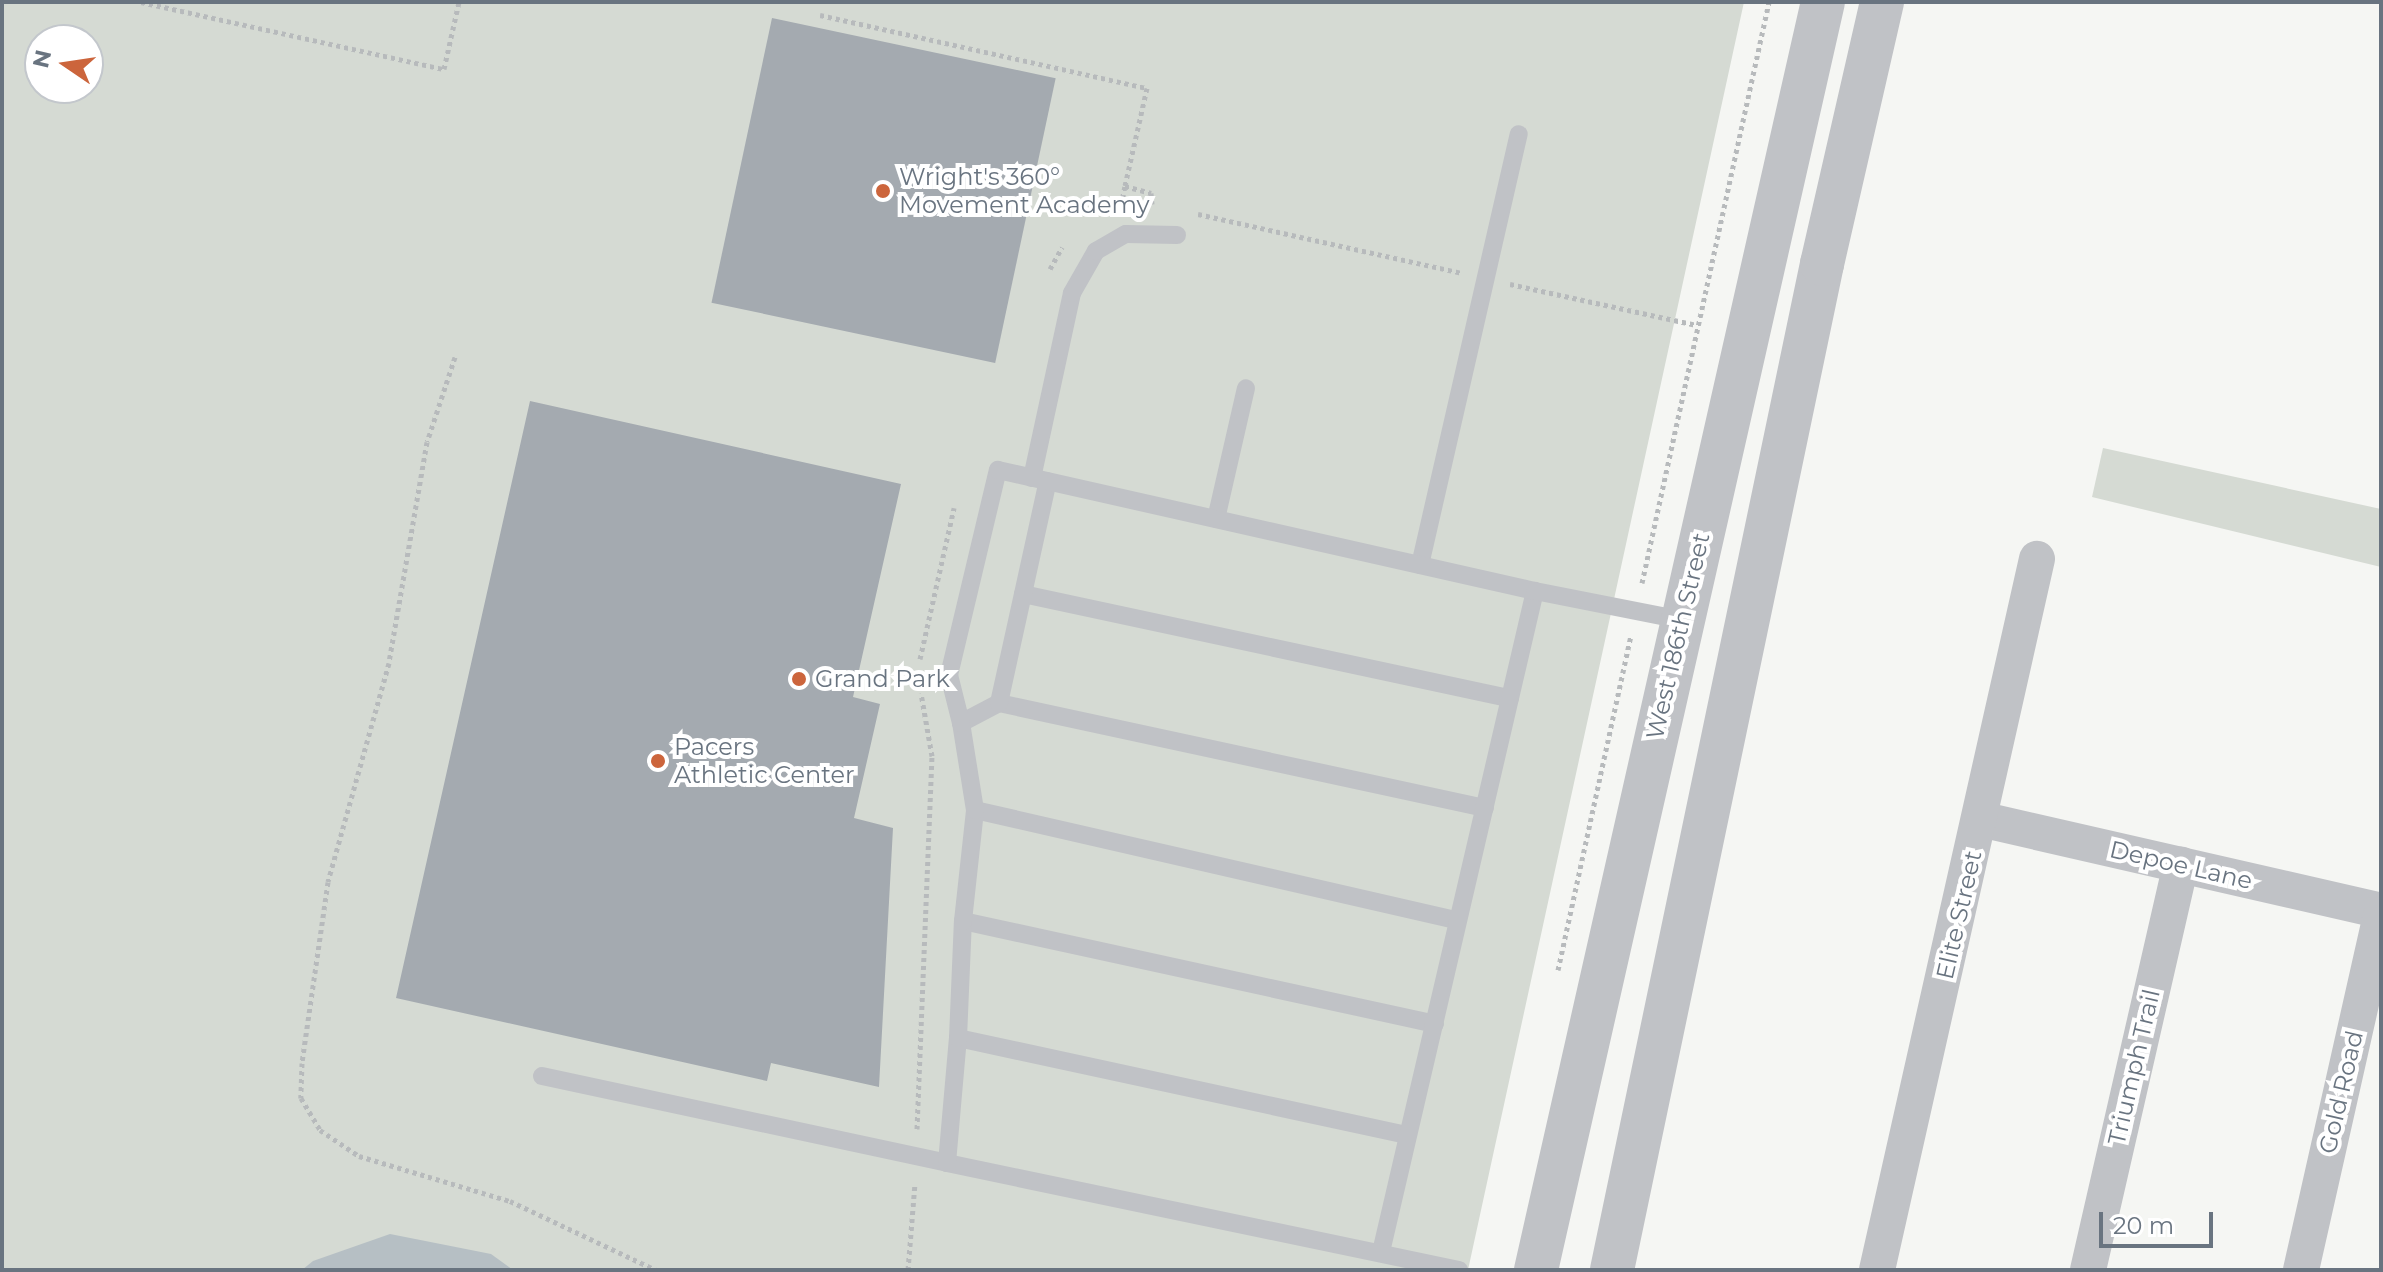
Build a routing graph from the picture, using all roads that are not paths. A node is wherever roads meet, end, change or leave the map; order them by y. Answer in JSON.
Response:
{"nodes":[{"id":1,"x":1823,"y":2,"type":"edge"},
{"id":2,"x":1882,"y":2,"type":"edge"},
{"id":3,"x":1519,"y":134,"type":"dead end"},
{"id":4,"x":1177,"y":235,"type":"dead end"},
{"id":5,"x":1246,"y":388,"type":"dead end"},
{"id":6,"x":1040,"y":480,"type":"junction"},
{"id":7,"x":1216,"y":519,"type":"junction"},
{"id":8,"x":2037,"y":559,"type":"dead end"},
{"id":9,"x":1420,"y":565,"type":"junction"},
{"id":10,"x":1535,"y":591,"type":"junction"},
{"id":11,"x":1023,"y":594,"type":"junction"},
{"id":12,"x":1681,"y":620,"type":"junction"},
{"id":13,"x":1510,"y":698,"type":"junction"},
{"id":14,"x":999,"y":703,"type":"junction"},
{"id":15,"x":961,"y":723,"type":"junction"},
{"id":16,"x":1485,"y":808,"type":"junction"},
{"id":17,"x":975,"y":810,"type":"junction"},
{"id":18,"x":1980,"y":819,"type":"junction"},
{"id":19,"x":2181,"y":865,"type":"junction"},
{"id":20,"x":2381,"y":913,"type":"edge"},
{"id":21,"x":1457,"y":920,"type":"junction"},
{"id":22,"x":963,"y":921,"type":"junction"},
{"id":23,"x":1435,"y":1024,"type":"junction"},
{"id":24,"x":958,"y":1038,"type":"junction"},
{"id":25,"x":542,"y":1076,"type":"dead end"},
{"id":26,"x":1407,"y":1135,"type":"junction"},
{"id":27,"x":947,"y":1163,"type":"junction"},
{"id":28,"x":1381,"y":1252,"type":"junction"},
{"id":29,"x":1459,"y":1270,"type":"edge"},
{"id":30,"x":1536,"y":1270,"type":"edge"},
{"id":31,"x":1612,"y":1270,"type":"edge"},
{"id":32,"x":1877,"y":1270,"type":"edge"},
{"id":33,"x":2088,"y":1270,"type":"edge"},
{"id":34,"x":2301,"y":1270,"type":"edge"}],
"edges":[{"from":1,"to":12,"type":"street","name":"West 186th Street"},
{"from":2,"to":31,"type":"street"},
{"from":3,"to":9,"type":"lane"},
{"from":4,"to":6,"type":"lane"},
{"from":5,"to":7,"type":"lane"},
{"from":6,"to":7,"type":"lane"},
{"from":6,"to":11,"type":"lane"},
{"from":6,"to":15,"type":"lane"},
{"from":7,"to":9,"type":"lane"},
{"from":8,"to":18,"type":"street","name":"Elite Street"},
{"from":9,"to":10,"type":"lane"},
{"from":10,"to":12,"type":"lane"},
{"from":10,"to":13,"type":"lane"},
{"from":11,"to":13,"type":"lane"},
{"from":11,"to":14,"type":"lane"},
{"from":12,"to":30,"type":"street","name":"West 186th Street"},
{"from":13,"to":16,"type":"lane"},
{"from":14,"to":15,"type":"lane"},
{"from":14,"to":16,"type":"lane"},
{"from":15,"to":17,"type":"lane"},
{"from":16,"to":21,"type":"lane"},
{"from":17,"to":21,"type":"lane"},
{"from":17,"to":22,"type":"lane"},
{"from":18,"to":19,"type":"street","name":"Depoe Lane"},
{"from":18,"to":32,"type":"street","name":"Elite Street"},
{"from":19,"to":20,"type":"street","name":"Depoe Lane"},
{"from":19,"to":33,"type":"street","name":"Triumph Trail"},
{"from":20,"to":34,"type":"street","name":"Gold Road"},
{"from":21,"to":23,"type":"lane"},
{"from":22,"to":23,"type":"lane"},
{"from":22,"to":24,"type":"lane"},
{"from":23,"to":26,"type":"lane"},
{"from":24,"to":26,"type":"lane"},
{"from":24,"to":27,"type":"lane"},
{"from":25,"to":27,"type":"lane"},
{"from":26,"to":28,"type":"lane"},
{"from":27,"to":28,"type":"lane"},
{"from":28,"to":29,"type":"lane"}]}
